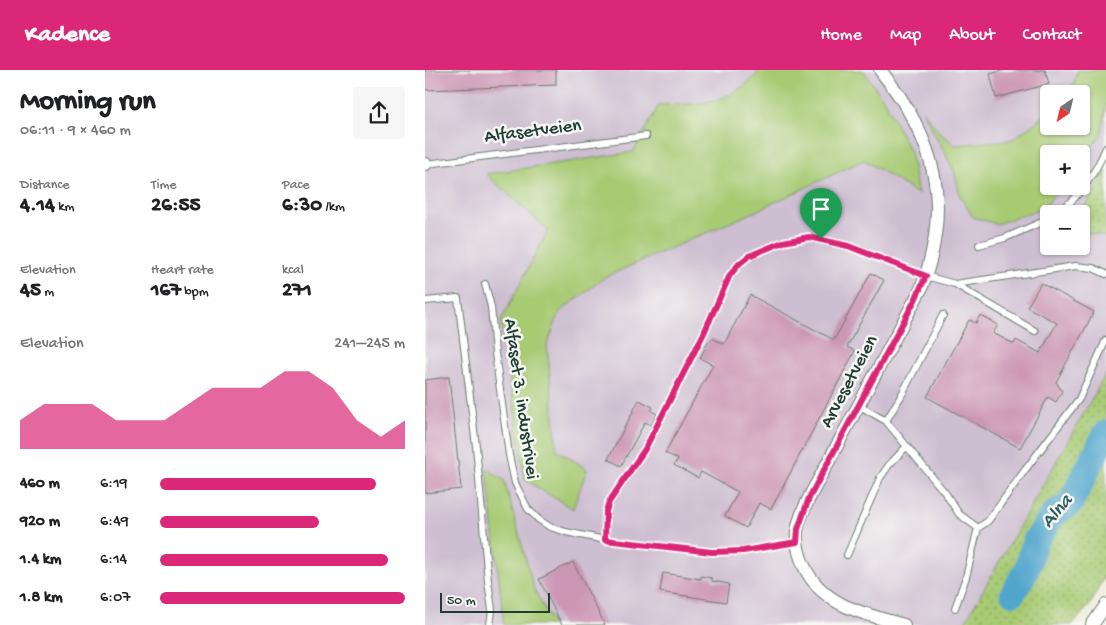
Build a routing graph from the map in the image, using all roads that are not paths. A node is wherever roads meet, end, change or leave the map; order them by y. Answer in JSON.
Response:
{"nodes":[{"id":1,"x":880,"y":70,"type":"edge"},
{"id":2,"x":645,"y":136,"type":"dead end"},
{"id":3,"x":1106,"y":148,"type":"edge"},
{"id":4,"x":425,"y":164,"type":"edge"},
{"id":5,"x":1068,"y":205,"type":"edge"},
{"id":6,"x":1040,"y":222,"type":"edge"},
{"id":7,"x":979,"y":245,"type":"dead end"},
{"id":8,"x":1106,"y":274,"type":"edge"},
{"id":9,"x":926,"y":276,"type":"junction"},
{"id":10,"x":485,"y":284,"type":"dead end"},
{"id":11,"x":955,"y":284,"type":"junction"},
{"id":12,"x":425,"y":301,"type":"edge"},
{"id":13,"x":943,"y":315,"type":"dead end"},
{"id":14,"x":1035,"y":331,"type":"dead end"},
{"id":15,"x":1106,"y":340,"type":"edge"},
{"id":16,"x":858,"y":405,"type":"junction"},
{"id":17,"x":886,"y":421,"type":"junction"},
{"id":18,"x":907,"y":446,"type":"junction"},
{"id":19,"x":978,"y":528,"type":"junction"},
{"id":20,"x":605,"y":540,"type":"junction"},
{"id":21,"x":797,"y":542,"type":"junction"},
{"id":22,"x":847,"y":555,"type":"dead end"},
{"id":23,"x":1106,"y":605,"type":"edge"},
{"id":24,"x":955,"y":608,"type":"dead end"},
{"id":25,"x":490,"y":625,"type":"edge"},
{"id":26,"x":904,"y":625,"type":"edge"},
{"id":27,"x":1092,"y":625,"type":"edge"}],
"edges":[{"from":1,"to":9,"type":"street","name":"Arvesetveien"},
{"from":2,"to":4,"type":"lane","name":"Alfasetveien"},
{"from":3,"to":5,"type":"lane"},
{"from":6,"to":7,"type":"lane"},
{"from":8,"to":11,"type":"lane"},
{"from":9,"to":11,"type":"lane"},
{"from":9,"to":16,"type":"street","name":"Arvesetveien"},
{"from":9,"to":20,"type":"lane"},
{"from":10,"to":20,"type":"lane","name":"Alfaset 3. industrivei"},
{"from":11,"to":14,"type":"lane"},
{"from":12,"to":25,"type":"lane"},
{"from":13,"to":17,"type":"lane"},
{"from":15,"to":19,"type":"lane"},
{"from":16,"to":17,"type":"lane"},
{"from":16,"to":21,"type":"street","name":"Arvesetveien"},
{"from":17,"to":18,"type":"lane"},
{"from":18,"to":19,"type":"lane"},
{"from":18,"to":22,"type":"lane"},
{"from":19,"to":24,"type":"lane"},
{"from":20,"to":21,"type":"lane","name":"Alfaset 3. industrivei"},
{"from":21,"to":26,"type":"street"},
{"from":23,"to":27,"type":"street"}]}
